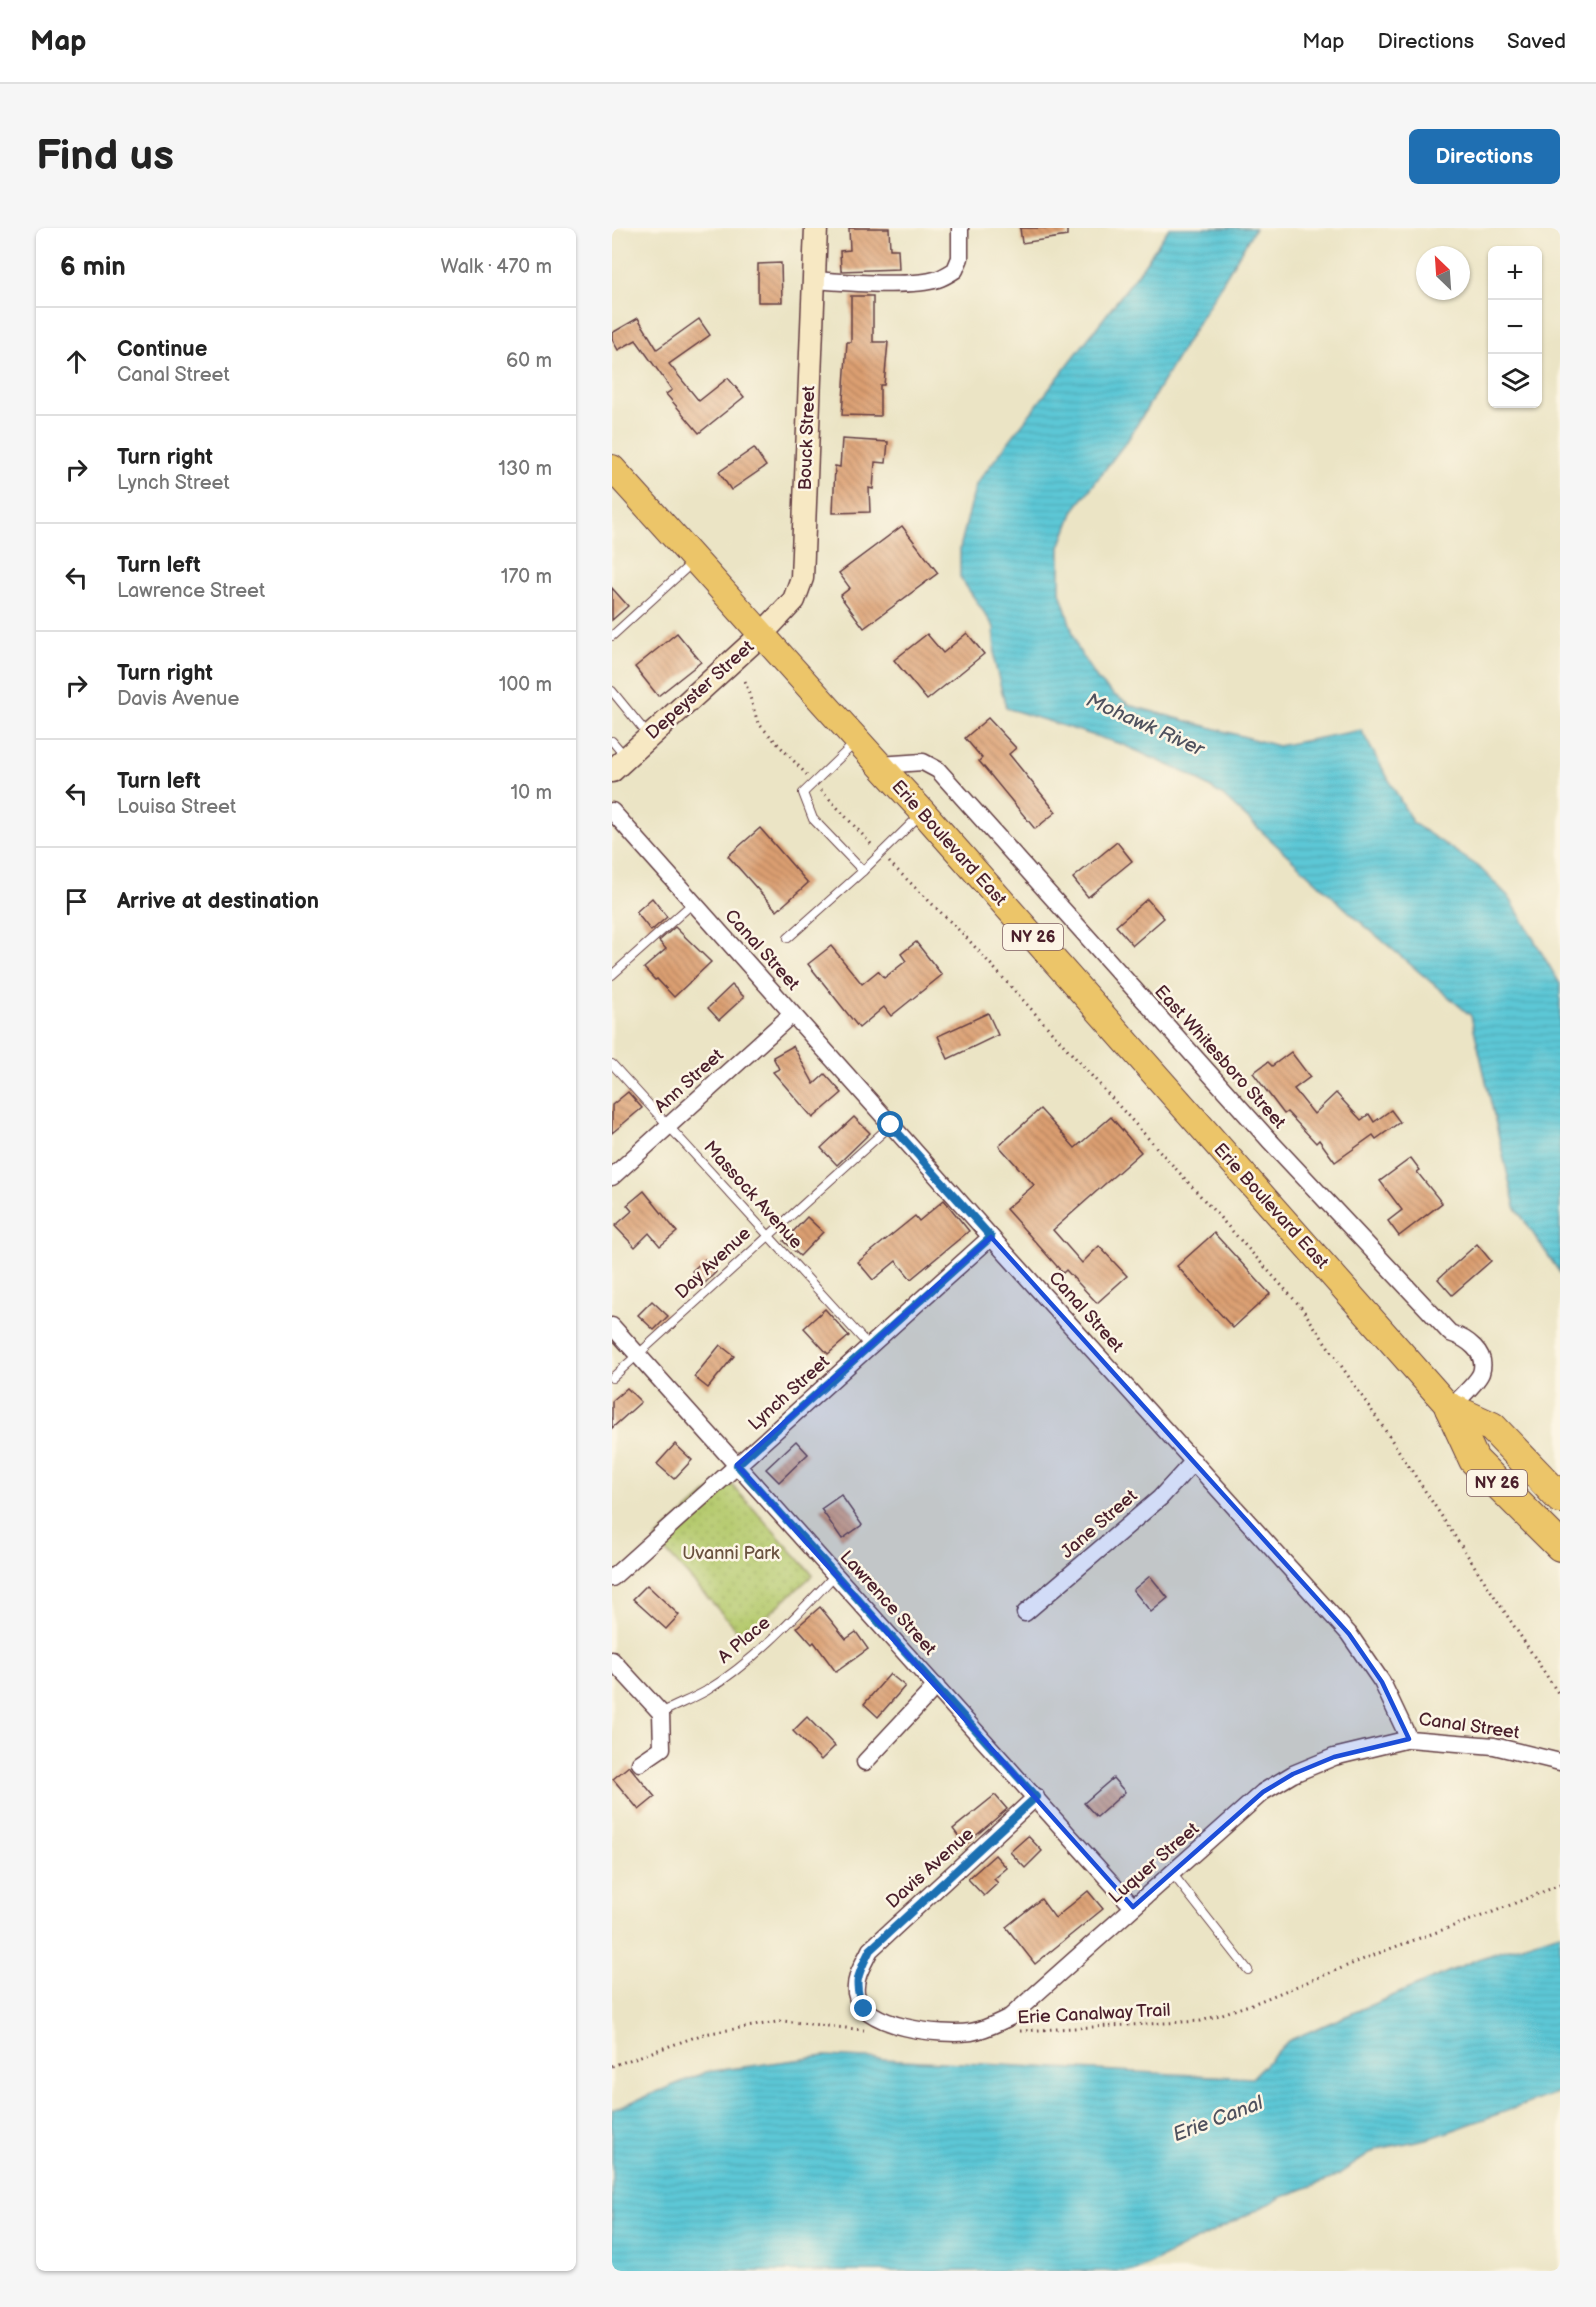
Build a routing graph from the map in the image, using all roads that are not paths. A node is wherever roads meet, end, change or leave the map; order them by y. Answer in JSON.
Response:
{"nodes":[{"id":1,"x":816,"y":228,"type":"edge"},
{"id":2,"x":960,"y":228,"type":"edge"},
{"id":3,"x":814,"y":280,"type":"junction"},
{"id":4,"x":612,"y":468,"type":"edge"},
{"id":5,"x":695,"y":560,"type":"junction"},
{"id":6,"x":762,"y":634,"type":"junction"},
{"id":7,"x":612,"y":636,"type":"edge"},
{"id":8,"x":612,"y":691,"type":"edge"},
{"id":9,"x":650,"y":737,"type":"junction"},
{"id":10,"x":856,"y":741,"type":"junction"},
{"id":11,"x":617,"y":756,"type":"edge"},
{"id":12,"x":879,"y":765,"type":"junction"},
{"id":13,"x":612,"y":811,"type":"edge"},
{"id":14,"x":923,"y":812,"type":"junction"},
{"id":15,"x":862,"y":871,"type":"junction"},
{"id":16,"x":693,"y":903,"type":"junction"},
{"id":17,"x":788,"y":938,"type":"dead end"},
{"id":18,"x":612,"y":975,"type":"edge"},
{"id":19,"x":792,"y":1014,"type":"junction"},
{"id":20,"x":612,"y":1064,"type":"edge"},
{"id":21,"x":891,"y":1125,"type":"junction"},
{"id":22,"x":668,"y":1127,"type":"junction"},
{"id":23,"x":612,"y":1177,"type":"edge"},
{"id":24,"x":767,"y":1236,"type":"junction"},
{"id":25,"x":991,"y":1237,"type":"junction"},
{"id":26,"x":612,"y":1326,"type":"edge"},
{"id":27,"x":870,"y":1347,"type":"junction"},
{"id":28,"x":638,"y":1355,"type":"junction"},
{"id":29,"x":612,"y":1378,"type":"edge"},
{"id":30,"x":1450,"y":1408,"type":"junction"},
{"id":31,"x":1194,"y":1461,"type":"junction"},
{"id":32,"x":737,"y":1465,"type":"junction"},
{"id":33,"x":1560,"y":1498,"type":"edge"},
{"id":34,"x":1560,"y":1546,"type":"edge"},
{"id":35,"x":836,"y":1574,"type":"junction"},
{"id":36,"x":612,"y":1578,"type":"edge"},
{"id":37,"x":1025,"y":1613,"type":"dead end"},
{"id":38,"x":612,"y":1660,"type":"edge"},
{"id":39,"x":936,"y":1686,"type":"junction"},
{"id":40,"x":661,"y":1713,"type":"junction"},
{"id":41,"x":1409,"y":1739,"type":"junction"},
{"id":42,"x":865,"y":1762,"type":"dead end"},
{"id":43,"x":1560,"y":1762,"type":"edge"},
{"id":44,"x":640,"y":1763,"type":"dead end"},
{"id":45,"x":1036,"y":1797,"type":"junction"},
{"id":46,"x":1172,"y":1873,"type":"junction"},
{"id":47,"x":1133,"y":1907,"type":"junction"},
{"id":48,"x":1248,"y":1970,"type":"dead end"},
{"id":49,"x":857,"y":1975,"type":"joint"}],
"edges":[{"from":1,"to":3,"type":"street","name":"Bouck Street"},
{"from":2,"to":3,"type":"street"},
{"from":3,"to":6,"type":"street","name":"Bouck Street"},
{"from":4,"to":5,"type":"main road","name":"Erie Boulevard East","number":"NY 26"},
{"from":5,"to":6,"type":"main road","name":"Erie Boulevard East","number":"NY 26"},
{"from":5,"to":7,"type":"lane"},
{"from":6,"to":9,"type":"street","name":"Depeyster Street"},
{"from":6,"to":10,"type":"main road","name":"Erie Boulevard East","number":"NY 26"},
{"from":8,"to":9,"type":"lane"},
{"from":9,"to":11,"type":"street","name":"Depeyster Street"},
{"from":10,"to":12,"type":"main road","name":"Erie Boulevard East","number":"NY 26"},
{"from":10,"to":15,"type":"lane"},
{"from":12,"to":14,"type":"main road","name":"Erie Boulevard East","number":"NY 26"},
{"from":12,"to":30,"type":"street","name":"East Whitesboro Street"},
{"from":13,"to":16,"type":"street","name":"Canal Street"},
{"from":14,"to":15,"type":"lane"},
{"from":14,"to":30,"type":"main road","name":"Erie Boulevard East","number":"NY 26"},
{"from":15,"to":17,"type":"lane"},
{"from":16,"to":18,"type":"lane"},
{"from":16,"to":19,"type":"street","name":"Canal Street"},
{"from":19,"to":21,"type":"street","name":"Canal Street"},
{"from":19,"to":22,"type":"street","name":"Ann Street"},
{"from":20,"to":22,"type":"lane","name":"Massock Avenue"},
{"from":21,"to":24,"type":"lane","name":"Day Avenue"},
{"from":21,"to":25,"type":"street","name":"Canal Street"},
{"from":22,"to":23,"type":"street","name":"Ann Street"},
{"from":22,"to":24,"type":"lane","name":"Massock Avenue"},
{"from":24,"to":27,"type":"lane","name":"Massock Avenue"},
{"from":24,"to":28,"type":"lane","name":"Day Avenue"},
{"from":25,"to":27,"type":"street","name":"Lynch Street"},
{"from":25,"to":31,"type":"street","name":"Canal Street"},
{"from":26,"to":28,"type":"street","name":"Lawrence Street"},
{"from":27,"to":32,"type":"street","name":"Lynch Street"},
{"from":28,"to":29,"type":"lane","name":"Day Avenue"},
{"from":28,"to":32,"type":"street","name":"Lawrence Street"},
{"from":30,"to":33,"type":"highway","name":"Erie Boulevard East","number":"NY 26"},
{"from":30,"to":34,"type":"highway","name":"Erie Boulevard East","number":"NY 26"},
{"from":31,"to":37,"type":"street","name":"Jane Street"},
{"from":31,"to":41,"type":"street","name":"Canal Street"},
{"from":32,"to":35,"type":"street","name":"Lawrence Street"},
{"from":32,"to":36,"type":"street","name":"Lynch Street"},
{"from":35,"to":39,"type":"street","name":"Lawrence Street"},
{"from":35,"to":40,"type":"lane","name":"A Place"},
{"from":38,"to":40,"type":"street"},
{"from":39,"to":42,"type":"street"},
{"from":39,"to":45,"type":"street","name":"Lawrence Street"},
{"from":40,"to":44,"type":"street"},
{"from":41,"to":43,"type":"street","name":"Canal Street"},
{"from":41,"to":46,"type":"street","name":"Luquer Street"},
{"from":45,"to":47,"type":"street","name":"Lawrence Street"},
{"from":45,"to":49,"type":"street","name":"Davis Avenue"},
{"from":46,"to":47,"type":"street","name":"Luquer Street"},
{"from":46,"to":48,"type":"lane"},
{"from":47,"to":49,"type":"street","name":"Luquer Street"}]}
